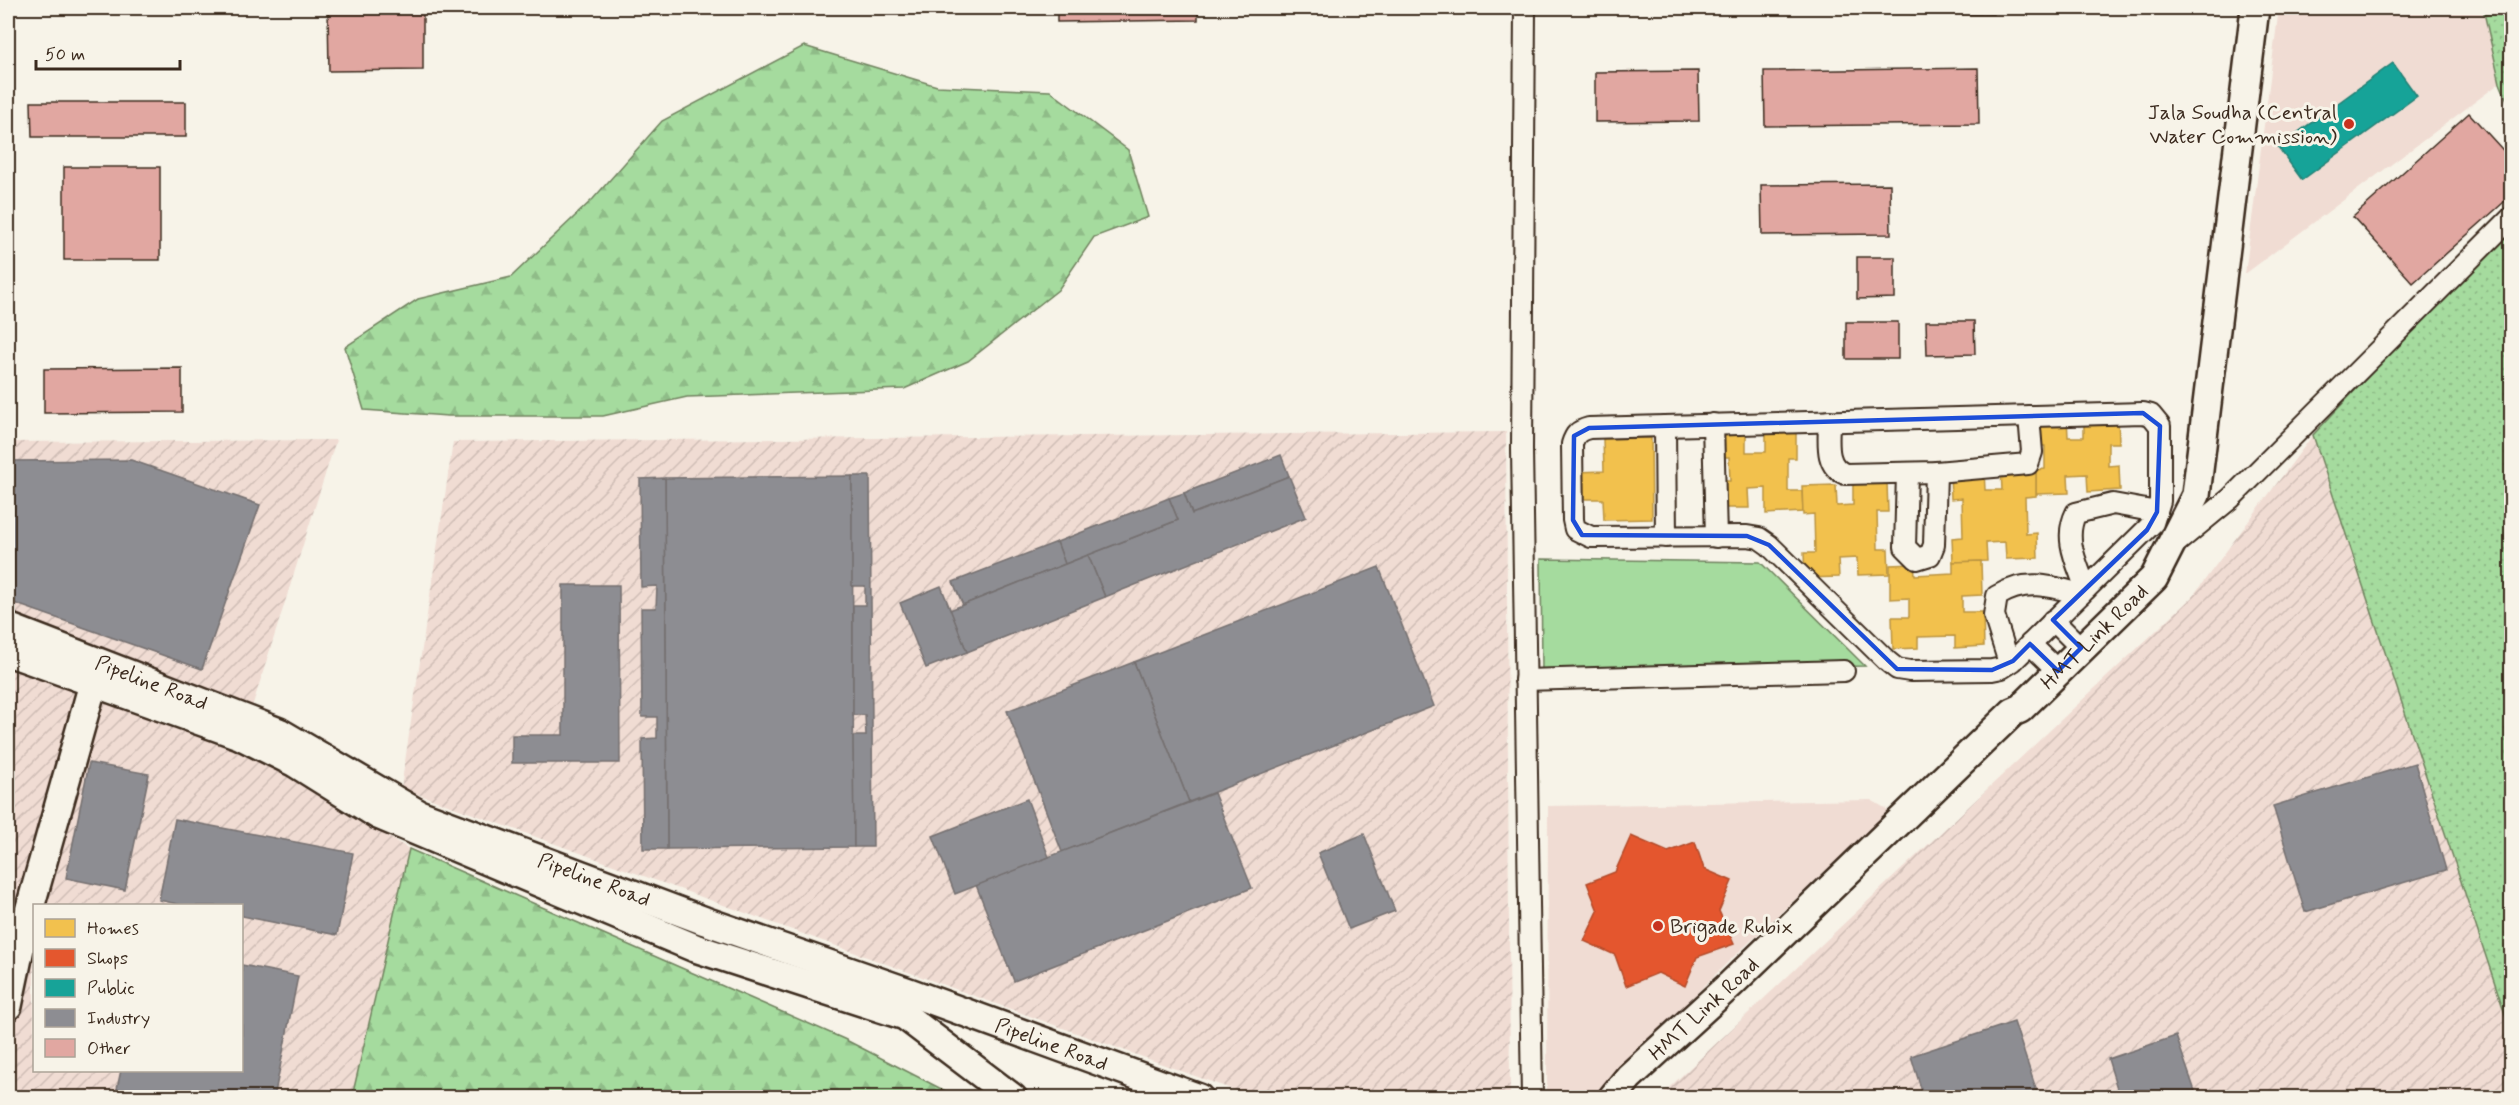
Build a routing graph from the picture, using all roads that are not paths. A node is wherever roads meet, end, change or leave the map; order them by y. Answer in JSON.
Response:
{"nodes":[{"id":1,"x":1525,"y":8,"type":"edge"},
{"id":2,"x":2255,"y":8,"type":"edge"},
{"id":3,"x":2511,"y":217,"type":"edge"},
{"id":4,"x":2029,"y":416,"type":"junction"},
{"id":5,"x":1829,"y":421,"type":"junction"},
{"id":6,"x":1713,"y":424,"type":"junction"},
{"id":7,"x":1665,"y":426,"type":"junction"},
{"id":8,"x":1936,"y":472,"type":"junction"},
{"id":9,"x":1906,"y":473,"type":"junction"},
{"id":10,"x":2157,"y":512,"type":"junction"},
{"id":11,"x":1666,"y":537,"type":"junction"},
{"id":12,"x":1716,"y":537,"type":"junction"},
{"id":13,"x":2168,"y":550,"type":"junction"},
{"id":14,"x":2083,"y":591,"type":"junction"},
{"id":15,"x":2054,"y":620,"type":"junction"},
{"id":16,"x":8,"y":627,"type":"edge"},
{"id":17,"x":2030,"y":644,"type":"junction"},
{"id":18,"x":2081,"y":648,"type":"junction"},
{"id":19,"x":8,"y":652,"type":"edge"},
{"id":20,"x":2009,"y":663,"type":"junction"},
{"id":21,"x":1844,"y":671,"type":"dead end"},
{"id":22,"x":2058,"y":671,"type":"junction"},
{"id":23,"x":96,"y":672,"type":"junction"},
{"id":24,"x":1526,"y":680,"type":"junction"},
{"id":25,"x":300,"y":755,"type":"junction"},
{"id":26,"x":8,"y":1006,"type":"edge"},
{"id":27,"x":1013,"y":1098,"type":"edge"},
{"id":28,"x":1199,"y":1098,"type":"edge"},
{"id":29,"x":1532,"y":1098,"type":"edge"},
{"id":30,"x":1612,"y":1098,"type":"edge"}],
"edges":[{"from":1,"to":24,"type":"street"},
{"from":2,"to":13,"type":"main road","name":"HMT Link Road"},
{"from":3,"to":13,"type":"street"},
{"from":4,"to":5,"type":"street"},
{"from":4,"to":8,"type":"street"},
{"from":4,"to":10,"type":"street"},
{"from":5,"to":6,"type":"street"},
{"from":5,"to":9,"type":"street"},
{"from":6,"to":7,"type":"street"},
{"from":6,"to":12,"type":"street"},
{"from":7,"to":11,"type":"street"},
{"from":7,"to":11,"type":"street"},
{"from":8,"to":9,"type":"street"},
{"from":8,"to":9,"type":"street"},
{"from":10,"to":14,"type":"street"},
{"from":10,"to":14,"type":"street"},
{"from":11,"to":12,"type":"street"},
{"from":12,"to":20,"type":"street"},
{"from":13,"to":18,"type":"main road","name":"HMT Link Road"},
{"from":14,"to":15,"type":"street"},
{"from":14,"to":20,"type":"street"},
{"from":15,"to":17,"type":"street"},
{"from":15,"to":18,"type":"street"},
{"from":16,"to":23,"type":"main road","name":"Pipeline Road"},
{"from":17,"to":20,"type":"street"},
{"from":17,"to":22,"type":"street"},
{"from":18,"to":22,"type":"main road","name":"HMT Link Road"},
{"from":19,"to":23,"type":"main road","name":"Pipeline Road"},
{"from":21,"to":24,"type":"street"},
{"from":22,"to":30,"type":"main road","name":"HMT Link Road"},
{"from":23,"to":25,"type":"main road","name":"Pipeline Road"},
{"from":23,"to":26,"type":"main road"},
{"from":24,"to":29,"type":"street"},
{"from":25,"to":27,"type":"main road","name":"Pipeline Road"},
{"from":25,"to":28,"type":"main road","name":"Pipeline Road"}]}
